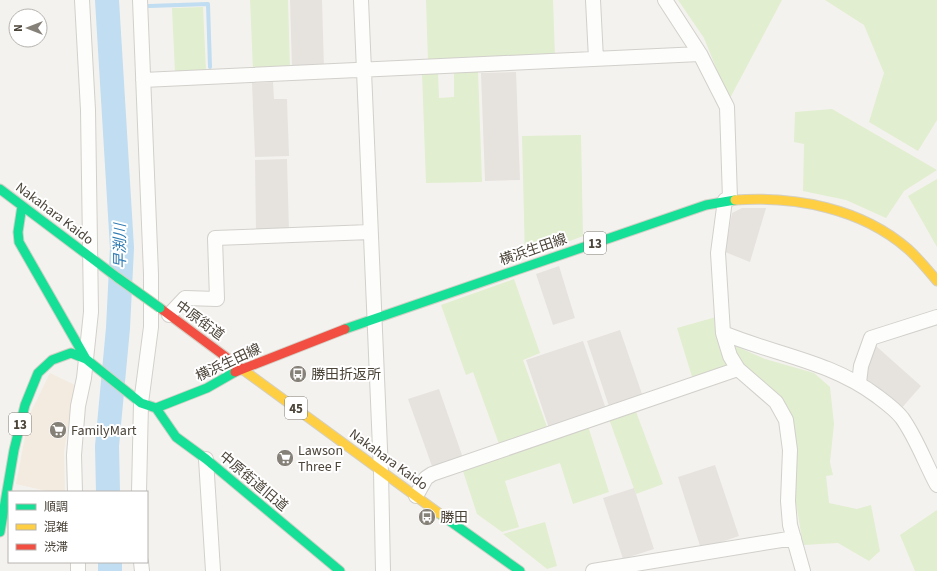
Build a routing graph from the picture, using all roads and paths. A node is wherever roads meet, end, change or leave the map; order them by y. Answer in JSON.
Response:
{"nodes":[{"id":1,"x":82,"y":0,"type":"edge"},
{"id":2,"x":140,"y":0,"type":"edge"},
{"id":3,"x":361,"y":0,"type":"edge"},
{"id":4,"x":593,"y":0,"type":"edge"},
{"id":5,"x":665,"y":0,"type":"edge"},
{"id":6,"x":700,"y":54,"type":"junction"},
{"id":7,"x":596,"y":59,"type":"junction"},
{"id":8,"x":364,"y":69,"type":"junction"},
{"id":9,"x":143,"y":80,"type":"junction"},
{"id":10,"x":0,"y":189,"type":"edge"},
{"id":11,"x":728,"y":200,"type":"junction"},
{"id":12,"x":22,"y":206,"type":"junction"},
{"id":13,"x":370,"y":232,"type":"junction"},
{"id":14,"x":91,"y":259,"type":"junction"},
{"id":15,"x":937,"y":281,"type":"edge"},
{"id":16,"x":164,"y":311,"type":"junction"},
{"id":17,"x":937,"y":317,"type":"edge"},
{"id":18,"x":374,"y":318,"type":"junction"},
{"id":19,"x":723,"y":333,"type":"junction"},
{"id":20,"x":88,"y":361,"type":"junction"},
{"id":21,"x":243,"y":368,"type":"junction"},
{"id":22,"x":738,"y":369,"type":"junction"},
{"id":23,"x":859,"y":383,"type":"junction"},
{"id":24,"x":138,"y":400,"type":"junction"},
{"id":25,"x":156,"y":408,"type":"junction"},
{"id":26,"x":206,"y":459,"type":"junction"},
{"id":27,"x":381,"y":472,"type":"junction"},
{"id":28,"x":937,"y":486,"type":"edge"},
{"id":29,"x":75,"y":491,"type":"edge"},
{"id":30,"x":139,"y":491,"type":"edge"},
{"id":31,"x":416,"y":496,"type":"junction"},
{"id":32,"x":3,"y":501,"type":"edge"},
{"id":33,"x":0,"y":532,"type":"edge"},
{"id":34,"x":794,"y":538,"type":"junction"},
{"id":35,"x":503,"y":566,"type":"edge"},
{"id":36,"x":213,"y":571,"type":"edge"},
{"id":37,"x":340,"y":571,"type":"edge"},
{"id":38,"x":383,"y":571,"type":"edge"},
{"id":39,"x":520,"y":571,"type":"edge"},
{"id":40,"x":593,"y":571,"type":"edge"},
{"id":41,"x":803,"y":571,"type":"edge"}],
"edges":[{"from":1,"to":14,"type":"street"},
{"from":2,"to":9,"type":"street"},
{"from":3,"to":8,"type":"street"},
{"from":4,"to":7,"type":"street"},
{"from":5,"to":6,"type":"street"},
{"from":6,"to":7,"type":"street"},
{"from":6,"to":11,"type":"street"},
{"from":7,"to":8,"type":"street"},
{"from":8,"to":9,"type":"street"},
{"from":8,"to":13,"type":"street"},
{"from":9,"to":24,"type":"street"},
{"from":10,"to":12,"type":"main road","name":"Nakahara Kaido","number":"45"},
{"from":11,"to":15,"type":"main road","name":"横浜生田線","number":"13"},
{"from":11,"to":18,"type":"main road","name":"横浜生田線","number":"13"},
{"from":11,"to":19,"type":"street"},
{"from":12,"to":14,"type":"main road","name":"Nakahara Kaido","number":"45"},
{"from":12,"to":20,"type":"main road"},
{"from":13,"to":16,"type":"street"},
{"from":13,"to":18,"type":"street"},
{"from":14,"to":16,"type":"main road","number":"45","bridge":true},
{"from":14,"to":20,"type":"street"},
{"from":16,"to":21,"type":"main road","name":"中原街道","number":"45"},
{"from":17,"to":23,"type":"street"},
{"from":18,"to":21,"type":"main road","name":"横浜生田線","number":"13"},
{"from":18,"to":27,"type":"street"},
{"from":19,"to":22,"type":"street"},
{"from":19,"to":23,"type":"street"},
{"from":20,"to":24,"type":"main road","number":"13"},
{"from":20,"to":29,"type":"street"},
{"from":20,"to":32,"type":"main road","number":"13"},
{"from":21,"to":25,"type":"main road","name":"横浜生田線","number":"13"},
{"from":21,"to":27,"type":"main road","name":"Nakahara Kaido","number":"45"},
{"from":22,"to":31,"type":"street"},
{"from":22,"to":34,"type":"street"},
{"from":23,"to":28,"type":"street"},
{"from":24,"to":25,"type":"main road","number":"13"},
{"from":24,"to":30,"type":"street"},
{"from":25,"to":26,"type":"main road","name":"中原街道旧道"},
{"from":26,"to":36,"type":"street"},
{"from":26,"to":37,"type":"main road","name":"中原街道旧道"},
{"from":27,"to":31,"type":"main road","name":"Nakahara Kaido","number":"45"},
{"from":27,"to":38,"type":"street"},
{"from":31,"to":35,"type":"main road","name":"Nakahara Kaido","number":"45"},
{"from":32,"to":33,"type":"main road","number":"13"},
{"from":34,"to":40,"type":"street"},
{"from":34,"to":41,"type":"street"},
{"from":35,"to":39,"type":"main road","name":"Nakahara Kaido","number":"45"}]}
